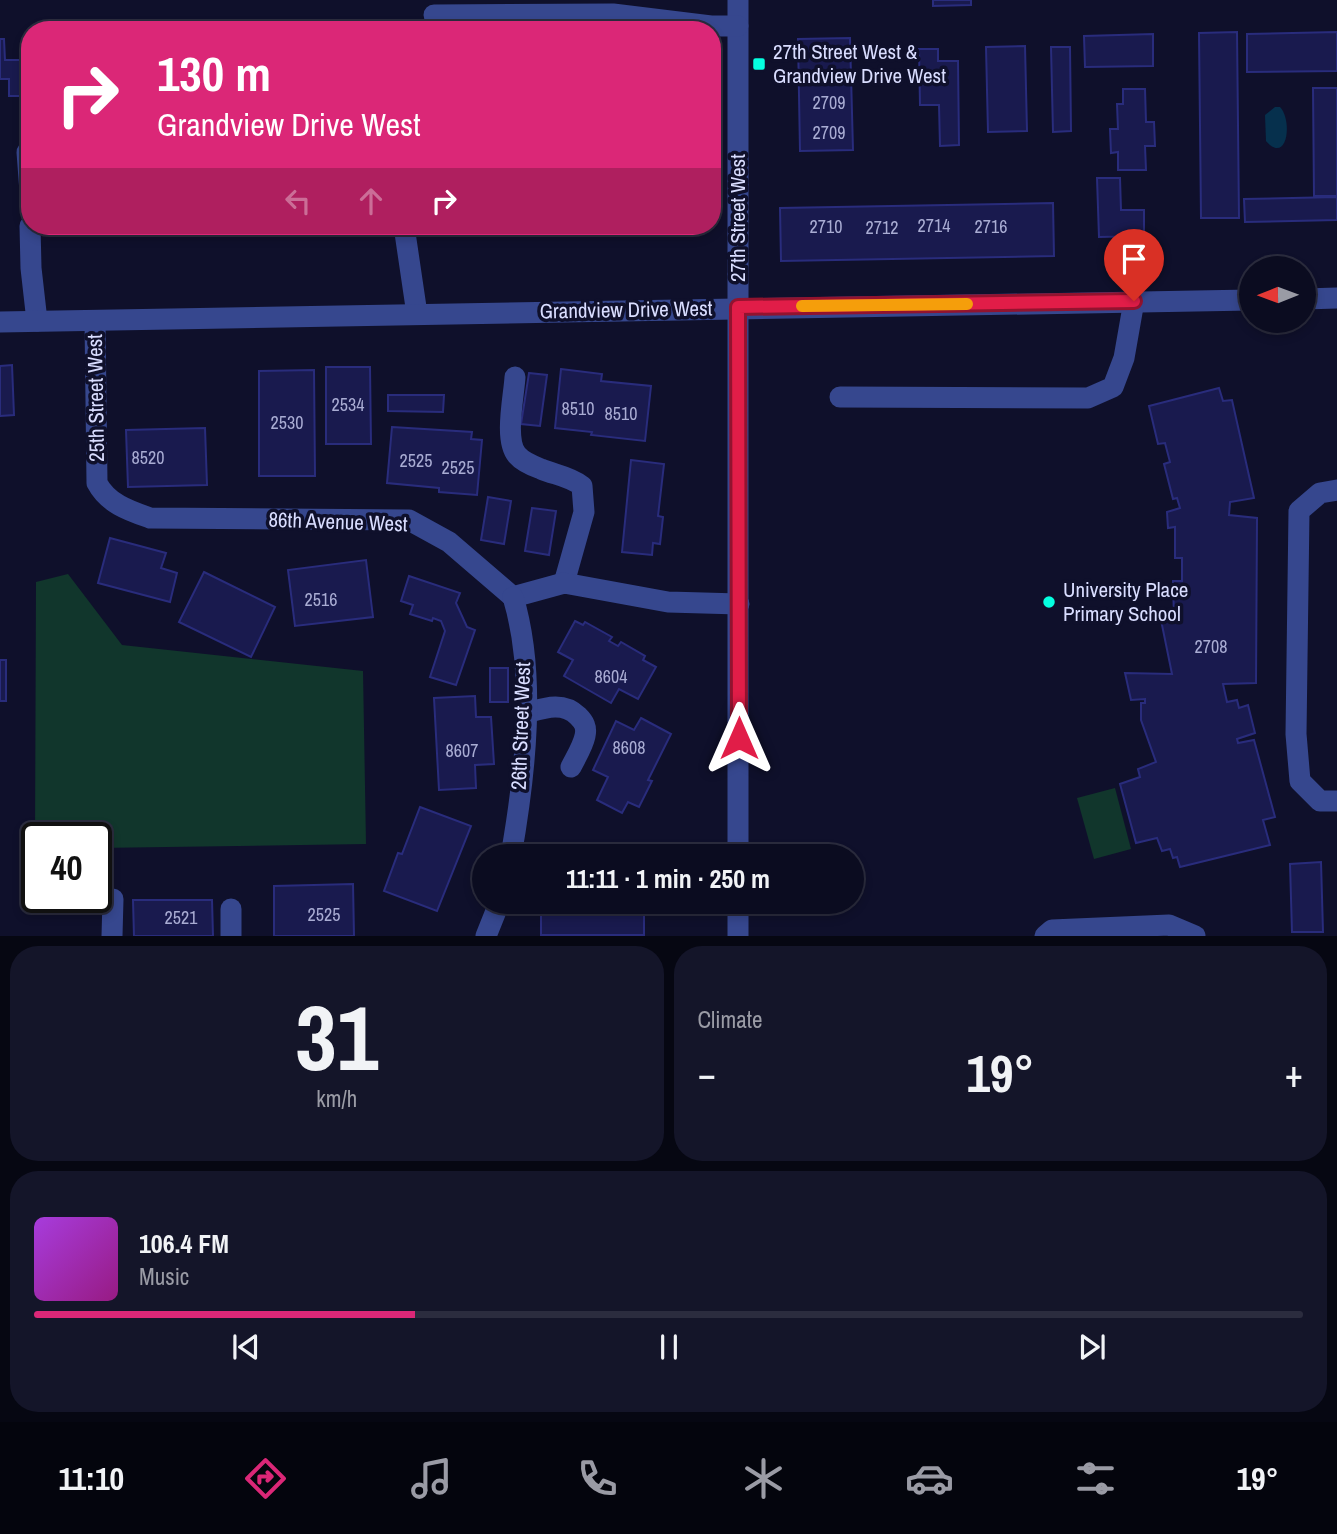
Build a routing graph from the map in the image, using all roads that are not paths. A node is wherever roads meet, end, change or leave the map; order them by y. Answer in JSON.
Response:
{"nodes":[{"id":1,"x":738,"y":0,"type":"edge"},
{"id":2,"x":432,"y":15,"type":"edge"},
{"id":3,"x":670,"y":21,"type":"edge"},
{"id":4,"x":721,"y":26,"type":"edge"},
{"id":5,"x":738,"y":26,"type":"junction"},
{"id":6,"x":31,"y":235,"type":"edge"},
{"id":7,"x":405,"y":235,"type":"edge"},
{"id":8,"x":1316,"y":299,"type":"edge"},
{"id":9,"x":1337,"y":299,"type":"edge"},
{"id":10,"x":1239,"y":300,"type":"edge"},
{"id":11,"x":1134,"y":301,"type":"junction"},
{"id":12,"x":738,"y":307,"type":"junction"},
{"id":13,"x":417,"y":314,"type":"junction"},
{"id":14,"x":37,"y":321,"type":"junction"},
{"id":15,"x":95,"y":321,"type":"junction"},
{"id":16,"x":0,"y":322,"type":"edge"},
{"id":17,"x":515,"y":377,"type":"dead end"},
{"id":18,"x":839,"y":397,"type":"dead end"},
{"id":19,"x":1337,"y":490,"type":"edge"},
{"id":20,"x":121,"y":507,"type":"joint"},
{"id":21,"x":564,"y":583,"type":"junction"},
{"id":22,"x":513,"y":597,"type":"junction"},
{"id":23,"x":739,"y":604,"type":"junction"},
{"id":24,"x":526,"y":713,"type":"junction"},
{"id":25,"x":571,"y":766,"type":"dead end"},
{"id":26,"x":1337,"y":801,"type":"edge"},
{"id":27,"x":513,"y":844,"type":"edge"},
{"id":28,"x":738,"y":844,"type":"edge"},
{"id":29,"x":113,"y":899,"type":"dead end"},
{"id":30,"x":231,"y":909,"type":"dead end"},
{"id":31,"x":495,"y":914,"type":"edge"},
{"id":32,"x":738,"y":914,"type":"edge"},
{"id":33,"x":112,"y":936,"type":"edge"},
{"id":34,"x":231,"y":936,"type":"edge"},
{"id":35,"x":486,"y":936,"type":"edge"},
{"id":36,"x":738,"y":936,"type":"edge"},
{"id":37,"x":1045,"y":936,"type":"edge"},
{"id":38,"x":1195,"y":936,"type":"edge"}],
"edges":[{"from":1,"to":5,"type":"street","name":"27th Street West"},
{"from":2,"to":3,"type":"street"},
{"from":4,"to":5,"type":"street"},
{"from":5,"to":12,"type":"street","name":"27th Street West"},
{"from":6,"to":14,"type":"street"},
{"from":7,"to":13,"type":"street"},
{"from":8,"to":9,"type":"street"},
{"from":10,"to":11,"type":"street","name":"Grandview Drive West"},
{"from":11,"to":12,"type":"street","name":"Grandview Drive West"},
{"from":11,"to":18,"type":"street"},
{"from":12,"to":13,"type":"street","name":"Grandview Drive West"},
{"from":12,"to":23,"type":"street","name":"27th Street West"},
{"from":13,"to":15,"type":"street","name":"Grandview Drive West"},
{"from":14,"to":15,"type":"street","name":"Grandview Drive West"},
{"from":14,"to":16,"type":"street","name":"Grandview Drive West"},
{"from":15,"to":20,"type":"street","name":"25th Street West"},
{"from":17,"to":21,"type":"street"},
{"from":19,"to":26,"type":"street"},
{"from":20,"to":22,"type":"street","name":"86th Avenue West"},
{"from":21,"to":22,"type":"street"},
{"from":21,"to":23,"type":"street"},
{"from":22,"to":24,"type":"street","name":"26th Street West"},
{"from":23,"to":28,"type":"street","name":"27th Street West"},
{"from":24,"to":25,"type":"street"},
{"from":24,"to":27,"type":"street","name":"26th Street West"},
{"from":29,"to":33,"type":"street"},
{"from":30,"to":34,"type":"street"},
{"from":31,"to":35,"type":"street"},
{"from":32,"to":36,"type":"street"},
{"from":37,"to":38,"type":"street"}]}
